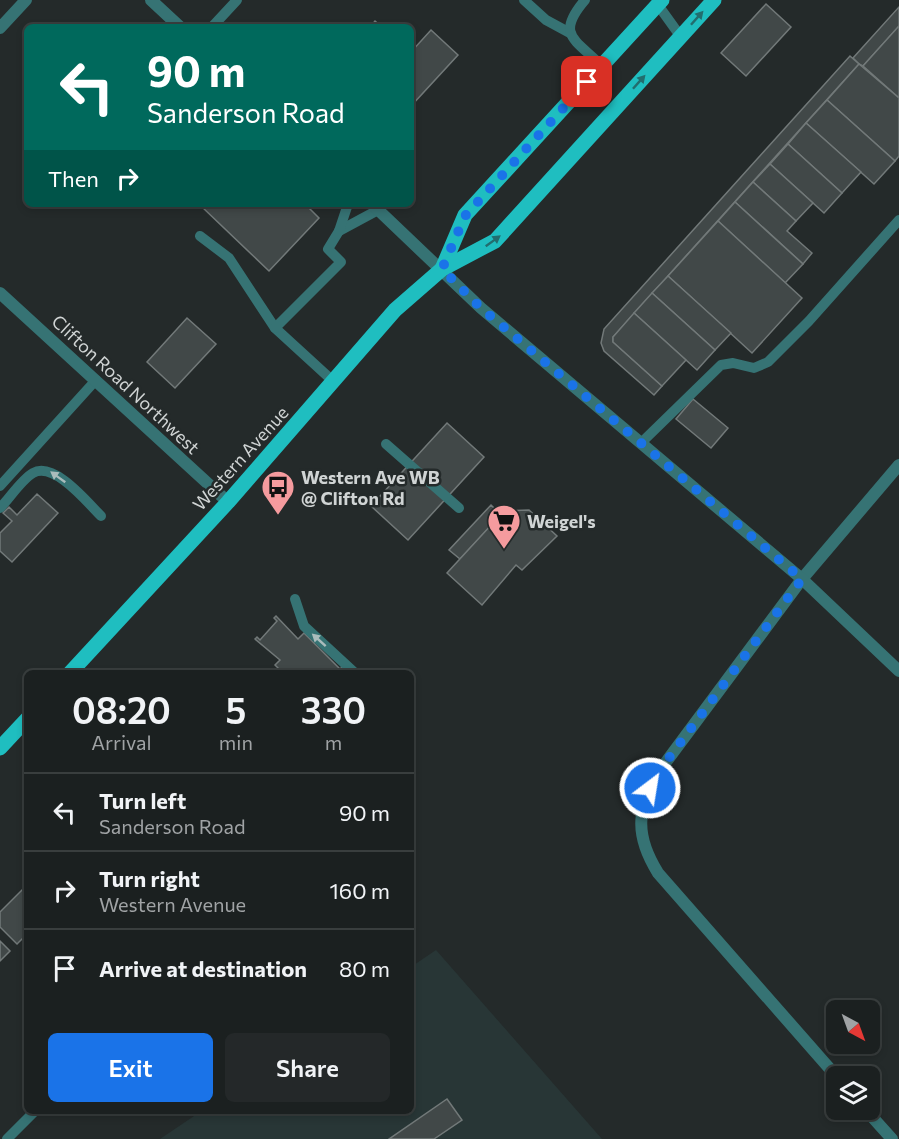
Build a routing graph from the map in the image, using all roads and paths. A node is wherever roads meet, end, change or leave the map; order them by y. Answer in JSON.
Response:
{"nodes":[{"id":1,"x":26,"y":0,"type":"edge"},
{"id":2,"x":151,"y":0,"type":"edge"},
{"id":3,"x":237,"y":0,"type":"edge"},
{"id":4,"x":524,"y":0,"type":"edge"},
{"id":5,"x":537,"y":0,"type":"edge"},
{"id":6,"x":585,"y":0,"type":"edge"},
{"id":7,"x":714,"y":0,"type":"edge"},
{"id":8,"x":660,"y":2,"type":"edge"},
{"id":9,"x":546,"y":20,"type":"junction"},
{"id":10,"x":177,"y":24,"type":"edge"},
{"id":11,"x":215,"y":24,"type":"edge"},
{"id":12,"x":0,"y":28,"type":"edge"},
{"id":13,"x":570,"y":33,"type":"junction"},
{"id":14,"x":681,"y":37,"type":"junction"},
{"id":15,"x":602,"y":66,"type":"junction"},
{"id":16,"x":347,"y":207,"type":"edge"},
{"id":17,"x":375,"y":207,"type":"edge"},
{"id":18,"x":899,"y":220,"type":"edge"},
{"id":19,"x":339,"y":231,"type":"junction"},
{"id":20,"x":200,"y":236,"type":"dead end"},
{"id":21,"x":442,"y":269,"type":"junction"},
{"id":22,"x":0,"y":293,"type":"edge"},
{"id":23,"x":275,"y":328,"type":"junction"},
{"id":24,"x":96,"y":380,"type":"junction"},
{"id":25,"x":334,"y":382,"type":"junction"},
{"id":26,"x":642,"y":442,"type":"junction"},
{"id":27,"x":386,"y":444,"type":"dead end"},
{"id":28,"x":899,"y":465,"type":"edge"},
{"id":29,"x":0,"y":486,"type":"edge"},
{"id":30,"x":228,"y":502,"type":"junction"},
{"id":31,"x":0,"y":508,"type":"edge"},
{"id":32,"x":459,"y":508,"type":"dead end"},
{"id":33,"x":101,"y":516,"type":"dead end"},
{"id":34,"x":802,"y":579,"type":"junction"},
{"id":35,"x":295,"y":599,"type":"dead end"},
{"id":36,"x":73,"y":670,"type":"edge"},
{"id":37,"x":353,"y":670,"type":"edge"},
{"id":38,"x":899,"y":671,"type":"edge"},
{"id":39,"x":24,"y":722,"type":"edge"},
{"id":40,"x":3,"y":739,"type":"edge"},
{"id":41,"x":827,"y":1066,"type":"edge"},
{"id":42,"x":32,"y":1114,"type":"edge"},
{"id":43,"x":875,"y":1120,"type":"edge"},
{"id":44,"x":7,"y":1139,"type":"edge"},
{"id":45,"x":892,"y":1139,"type":"edge"}],
"edges":[{"from":1,"to":12,"type":"street"},
{"from":2,"to":10,"type":"street"},
{"from":3,"to":11,"type":"lane"},
{"from":4,"to":9,"type":"lane"},
{"from":5,"to":9,"type":"lane"},
{"from":6,"to":13,"type":"lane"},
{"from":14,"to":7,"type":"main road","name":"Western Avenue","one_way":true},
{"from":8,"to":14,"type":"lane"},
{"from":8,"to":15,"type":"main road","name":"Western Avenue"},
{"from":9,"to":13,"type":"lane"},
{"from":13,"to":15,"type":"lane"},
{"from":21,"to":14,"type":"main road","name":"Western Avenue","one_way":true},
{"from":15,"to":21,"type":"main road","name":"Western Avenue"},
{"from":16,"to":19,"type":"lane"},
{"from":17,"to":19,"type":"lane"},
{"from":17,"to":21,"type":"street"},
{"from":18,"to":26,"type":"lane"},
{"from":19,"to":23,"type":"lane"},
{"from":20,"to":23,"type":"lane"},
{"from":21,"to":25,"type":"main road","name":"Western Avenue"},
{"from":21,"to":26,"type":"street"},
{"from":22,"to":24,"type":"street","name":"Clifton Road Northwest"},
{"from":23,"to":25,"type":"lane"},
{"from":24,"to":29,"type":"lane"},
{"from":24,"to":30,"type":"street","name":"Clifton Road Northwest"},
{"from":25,"to":30,"type":"main road","name":"Western Avenue"},
{"from":26,"to":34,"type":"street"},
{"from":27,"to":32,"type":"lane"},
{"from":28,"to":34,"type":"street"},
{"from":30,"to":36,"type":"main road","name":"Western Avenue"},
{"from":33,"to":31,"type":"lane","one_way":true},
{"from":34,"to":38,"type":"street"},
{"from":34,"to":41,"type":"street"},
{"from":37,"to":35,"type":"lane","one_way":true},
{"from":39,"to":40,"type":"main road"},
{"from":42,"to":44,"type":"lane"},
{"from":43,"to":45,"type":"street"}]}
